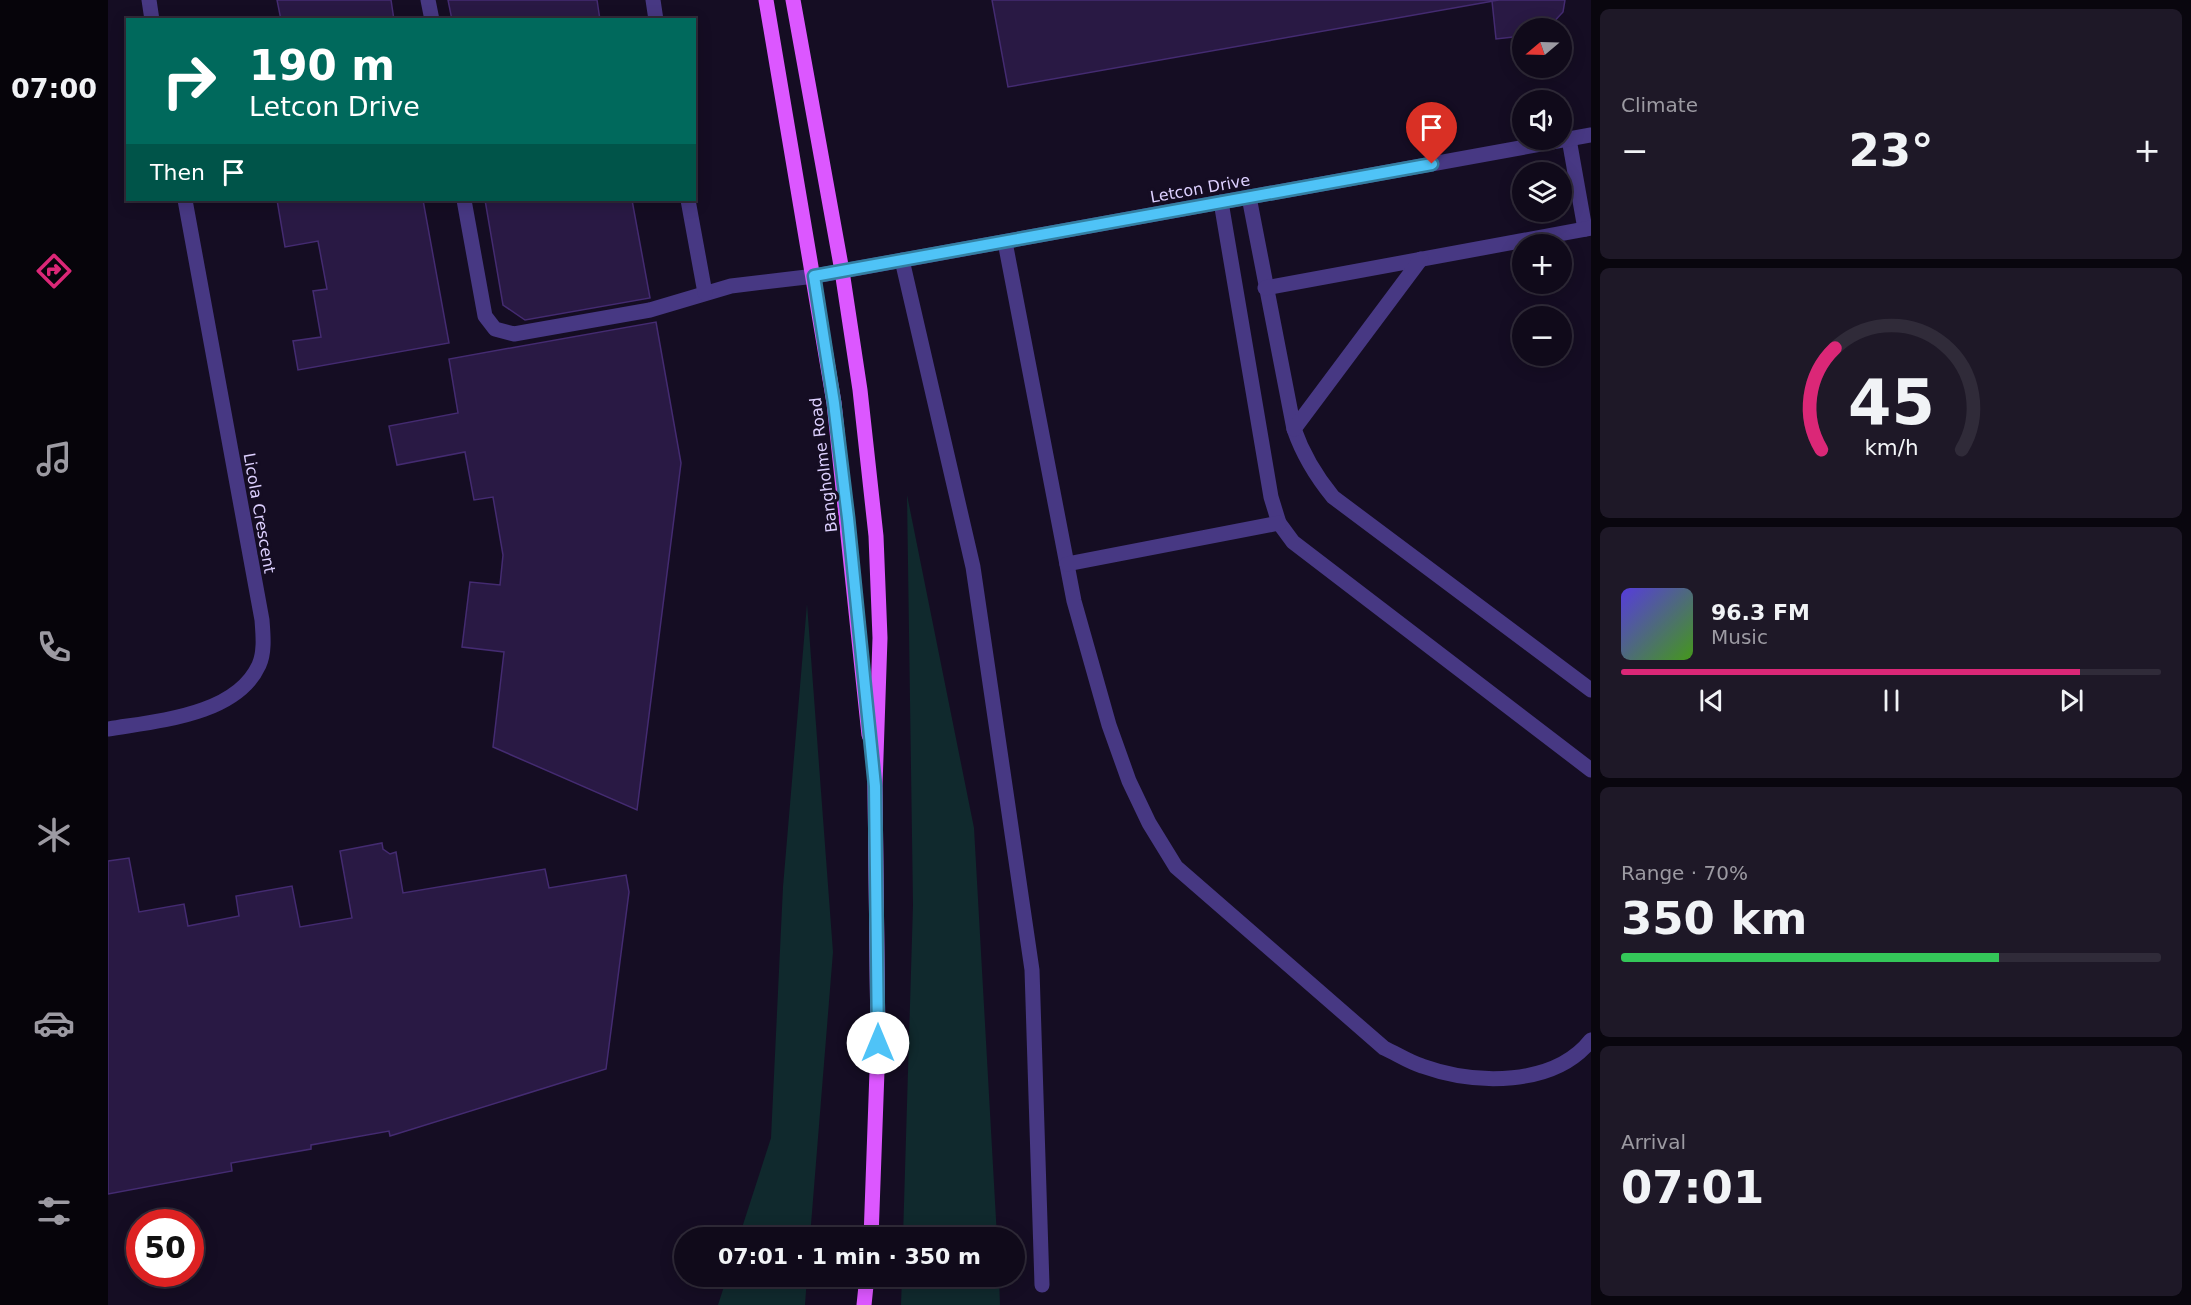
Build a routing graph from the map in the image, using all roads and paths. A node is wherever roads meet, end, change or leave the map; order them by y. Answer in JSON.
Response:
{"nodes":[{"id":1,"x":149,"y":0,"type":"edge"},
{"id":2,"x":428,"y":0,"type":"edge"},
{"id":3,"x":653,"y":0,"type":"edge"},
{"id":4,"x":766,"y":0,"type":"edge"},
{"id":5,"x":793,"y":0,"type":"edge"},
{"id":6,"x":152,"y":18,"type":"edge"},
{"id":7,"x":432,"y":18,"type":"edge"},
{"id":8,"x":656,"y":18,"type":"edge"},
{"id":9,"x":1591,"y":135,"type":"edge"},
{"id":10,"x":1572,"y":138,"type":"edge"},
{"id":11,"x":1512,"y":149,"type":"edge"},
{"id":12,"x":1571,"y":150,"type":"edge"},
{"id":13,"x":1249,"y":197,"type":"junction"},
{"id":14,"x":185,"y":201,"type":"edge"},
{"id":15,"x":464,"y":201,"type":"edge"},
{"id":16,"x":688,"y":201,"type":"edge"},
{"id":17,"x":1221,"y":202,"type":"junction"},
{"id":18,"x":1588,"y":228,"type":"edge"},
{"id":19,"x":1005,"y":242,"type":"junction"},
{"id":20,"x":902,"y":260,"type":"junction"},
{"id":21,"x":1421,"y":260,"type":"junction"},
{"id":22,"x":842,"y":271,"type":"junction"},
{"id":23,"x":814,"y":276,"type":"junction"},
{"id":24,"x":1265,"y":288,"type":"junction"},
{"id":25,"x":705,"y":293,"type":"junction"},
{"id":26,"x":1294,"y":429,"type":"junction"},
{"id":27,"x":1279,"y":523,"type":"junction"},
{"id":28,"x":1067,"y":564,"type":"junction"},
{"id":29,"x":1591,"y":690,"type":"edge"},
{"id":30,"x":108,"y":729,"type":"edge"},
{"id":31,"x":1591,"y":770,"type":"edge"},
{"id":32,"x":875,"y":786,"type":"junction"},
{"id":33,"x":1591,"y":1040,"type":"edge"},
{"id":34,"x":871,"y":1227,"type":"edge"},
{"id":35,"x":1042,"y":1285,"type":"dead end"},
{"id":36,"x":866,"y":1287,"type":"edge"},
{"id":37,"x":864,"y":1305,"type":"edge"}],
"edges":[{"from":1,"to":6,"type":"street"},
{"from":2,"to":7,"type":"street"},
{"from":3,"to":8,"type":"street"},
{"from":4,"to":23,"type":"main road","name":"Bangholme Road"},
{"from":5,"to":22,"type":"main road","name":"Bangholme Road"},
{"from":9,"to":10,"type":"street","name":"Letcon Drive"},
{"from":11,"to":13,"type":"street","name":"Letcon Drive"},
{"from":12,"to":18,"type":"street"},
{"from":13,"to":17,"type":"street","name":"Letcon Drive"},
{"from":13,"to":24,"type":"street"},
{"from":14,"to":30,"type":"street","name":"Licola Crescent"},
{"from":15,"to":25,"type":"street","name":"Letcon Drive"},
{"from":16,"to":25,"type":"street"},
{"from":17,"to":19,"type":"street","name":"Letcon Drive"},
{"from":17,"to":27,"type":"street"},
{"from":18,"to":21,"type":"street"},
{"from":19,"to":20,"type":"street","name":"Letcon Drive"},
{"from":19,"to":28,"type":"street"},
{"from":20,"to":22,"type":"street","name":"Letcon Drive"},
{"from":20,"to":35,"type":"street"},
{"from":21,"to":24,"type":"street"},
{"from":21,"to":26,"type":"street"},
{"from":22,"to":23,"type":"street","name":"Letcon Drive"},
{"from":22,"to":32,"type":"main road","name":"Bangholme Road"},
{"from":23,"to":25,"type":"street","name":"Letcon Drive"},
{"from":23,"to":32,"type":"main road","name":"Bangholme Road"},
{"from":24,"to":26,"type":"street"},
{"from":26,"to":29,"type":"street"},
{"from":27,"to":28,"type":"street"},
{"from":27,"to":31,"type":"street"},
{"from":28,"to":33,"type":"street"},
{"from":32,"to":34,"type":"main road","name":"Bangholme Road"},
{"from":36,"to":37,"type":"main road"}]}
